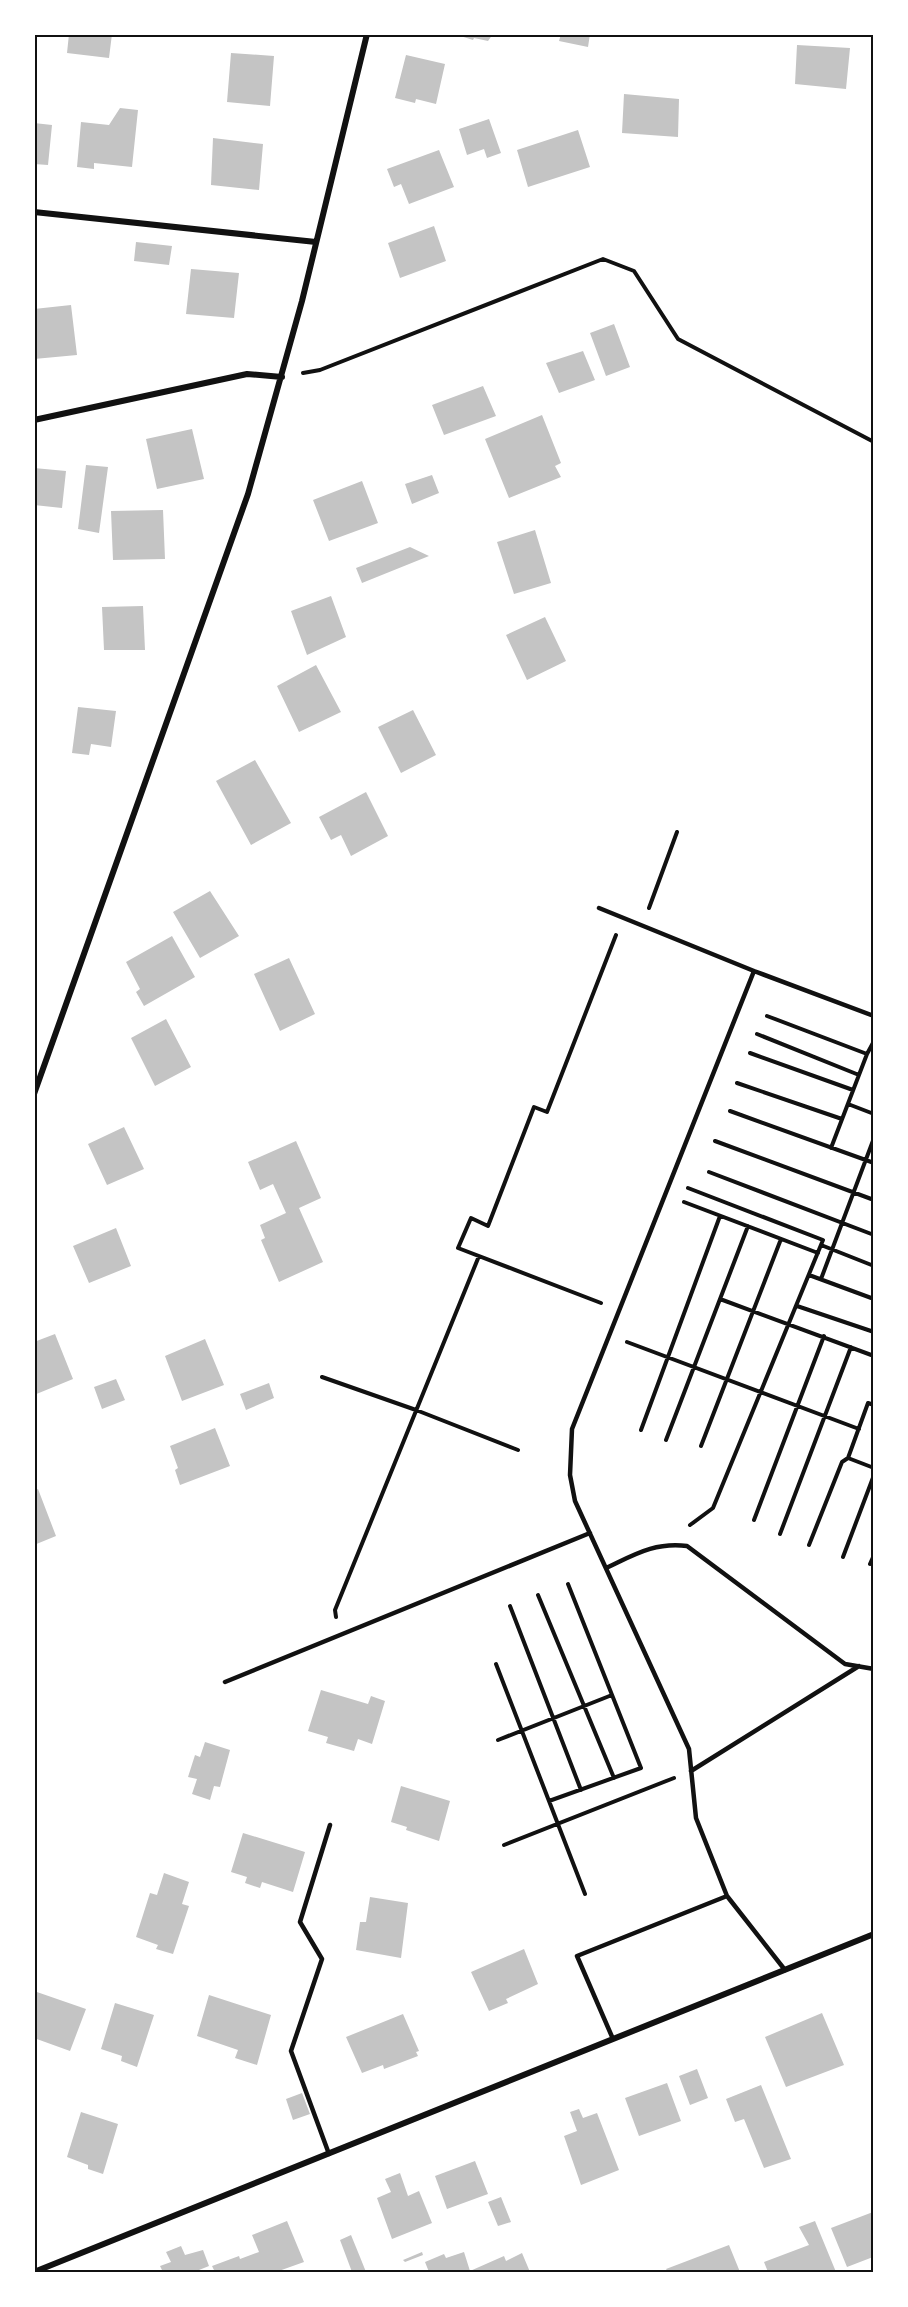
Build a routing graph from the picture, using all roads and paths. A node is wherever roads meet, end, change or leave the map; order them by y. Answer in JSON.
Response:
{"nodes":[{"id":1,"x":367,"y":34,"type":"edge"},
{"id":2,"x":34,"y":212,"type":"edge"},
{"id":3,"x":316,"y":242,"type":"junction"},
{"id":4,"x":282,"y":377,"type":"junction"},
{"id":5,"x":34,"y":420,"type":"edge"},
{"id":6,"x":873,"y":442,"type":"edge"},
{"id":7,"x":676,"y":832,"type":"dead end"},
{"id":8,"x":599,"y":908,"type":"dead end"},
{"id":9,"x":623,"y":918,"type":"junction"},
{"id":10,"x":643,"y":926,"type":"junction"},
{"id":11,"x":754,"y":971,"type":"junction"},
{"id":12,"x":767,"y":1016,"type":"dead end"},
{"id":13,"x":873,"y":1016,"type":"edge"},
{"id":14,"x":757,"y":1034,"type":"dead end"},
{"id":15,"x":873,"y":1041,"type":"edge"},
{"id":16,"x":750,"y":1053,"type":"dead end"},
{"id":17,"x":867,"y":1054,"type":"junction"},
{"id":18,"x":859,"y":1075,"type":"junction"},
{"id":19,"x":737,"y":1083,"type":"dead end"},
{"id":20,"x":853,"y":1090,"type":"junction"},
{"id":21,"x":34,"y":1094,"type":"edge"},
{"id":22,"x":848,"y":1104,"type":"junction"},
{"id":23,"x":730,"y":1111,"type":"dead end"},
{"id":24,"x":873,"y":1114,"type":"edge"},
{"id":25,"x":842,"y":1119,"type":"junction"},
{"id":26,"x":873,"y":1138,"type":"edge"},
{"id":27,"x":715,"y":1141,"type":"dead end"},
{"id":28,"x":831,"y":1148,"type":"junction"},
{"id":29,"x":865,"y":1160,"type":"junction"},
{"id":30,"x":873,"y":1163,"type":"edge"},
{"id":31,"x":709,"y":1172,"type":"dead end"},
{"id":32,"x":670,"y":1182,"type":"junction"},
{"id":33,"x":853,"y":1192,"type":"junction"},
{"id":34,"x":873,"y":1200,"type":"edge"},
{"id":35,"x":684,"y":1202,"type":"dead end"},
{"id":36,"x":720,"y":1216,"type":"junction"},
{"id":37,"x":842,"y":1223,"type":"junction"},
{"id":38,"x":748,"y":1226,"type":"junction"},
{"id":39,"x":873,"y":1235,"type":"edge"},
{"id":40,"x":781,"y":1239,"type":"junction"},
{"id":41,"x":821,"y":1245,"type":"junction"},
{"id":42,"x":832,"y":1250,"type":"junction"},
{"id":43,"x":818,"y":1253,"type":"junction"},
{"id":44,"x":479,"y":1256,"type":"junction"},
{"id":45,"x":873,"y":1266,"type":"edge"},
{"id":46,"x":809,"y":1275,"type":"junction"},
{"id":47,"x":821,"y":1279,"type":"junction"},
{"id":48,"x":720,"y":1299,"type":"junction"},
{"id":49,"x":873,"y":1299,"type":"edge"},
{"id":50,"x":797,"y":1306,"type":"junction"},
{"id":51,"x":619,"y":1310,"type":"junction"},
{"id":52,"x":753,"y":1310,"type":"junction"},
{"id":53,"x":790,"y":1324,"type":"junction"},
{"id":54,"x":873,"y":1332,"type":"edge"},
{"id":55,"x":609,"y":1336,"type":"junction"},
{"id":56,"x":824,"y":1336,"type":"junction"},
{"id":57,"x":851,"y":1347,"type":"junction"},
{"id":58,"x":873,"y":1356,"type":"edge"},
{"id":59,"x":668,"y":1357,"type":"junction"},
{"id":60,"x":694,"y":1367,"type":"junction"},
{"id":61,"x":322,"y":1377,"type":"dead end"},
{"id":62,"x":727,"y":1379,"type":"junction"},
{"id":63,"x":761,"y":1392,"type":"junction"},
{"id":64,"x":873,"y":1405,"type":"edge"},
{"id":65,"x":798,"y":1406,"type":"junction"},
{"id":66,"x":416,"y":1410,"type":"junction"},
{"id":67,"x":826,"y":1418,"type":"junction"},
{"id":68,"x":641,"y":1430,"type":"dead end"},
{"id":69,"x":859,"y":1430,"type":"junction"},
{"id":70,"x":666,"y":1440,"type":"dead end"},
{"id":71,"x":701,"y":1446,"type":"dead end"},
{"id":72,"x":518,"y":1450,"type":"dead end"},
{"id":73,"x":848,"y":1458,"type":"junction"},
{"id":74,"x":873,"y":1468,"type":"edge"},
{"id":75,"x":873,"y":1475,"type":"edge"},
{"id":76,"x":754,"y":1520,"type":"dead end"},
{"id":77,"x":689,"y":1526,"type":"dead end"},
{"id":78,"x":590,"y":1533,"type":"junction"},
{"id":79,"x":780,"y":1534,"type":"dead end"},
{"id":80,"x":809,"y":1545,"type":"dead end"},
{"id":81,"x":873,"y":1555,"type":"edge"},
{"id":82,"x":843,"y":1557,"type":"dead end"},
{"id":83,"x":870,"y":1564,"type":"dead end"},
{"id":84,"x":606,"y":1568,"type":"junction"},
{"id":85,"x":568,"y":1584,"type":"dead end"},
{"id":86,"x":538,"y":1595,"type":"dead end"},
{"id":87,"x":510,"y":1606,"type":"dead end"},
{"id":88,"x":340,"y":1635,"type":"junction"},
{"id":89,"x":496,"y":1664,"type":"dead end"},
{"id":90,"x":859,"y":1666,"type":"junction"},
{"id":91,"x":873,"y":1669,"type":"edge"},
{"id":92,"x":225,"y":1682,"type":"dead end"},
{"id":93,"x":612,"y":1695,"type":"junction"},
{"id":94,"x":584,"y":1706,"type":"junction"},
{"id":95,"x":554,"y":1718,"type":"junction"},
{"id":96,"x":522,"y":1731,"type":"junction"},
{"id":97,"x":498,"y":1740,"type":"dead end"},
{"id":98,"x":691,"y":1772,"type":"junction"},
{"id":99,"x":614,"y":1778,"type":"junction"},
{"id":100,"x":582,"y":1790,"type":"junction"},
{"id":101,"x":549,"y":1801,"type":"junction"},
{"id":102,"x":558,"y":1824,"type":"junction"},
{"id":103,"x":330,"y":1825,"type":"dead end"},
{"id":104,"x":504,"y":1845,"type":"dead end"},
{"id":105,"x":585,"y":1894,"type":"dead end"},
{"id":106,"x":727,"y":1896,"type":"junction"},
{"id":107,"x":873,"y":1934,"type":"edge"},
{"id":108,"x":785,"y":1970,"type":"junction"},
{"id":109,"x":613,"y":2039,"type":"junction"},
{"id":110,"x":329,"y":2154,"type":"junction"},
{"id":111,"x":34,"y":2272,"type":"edge"}],
"edges":[{"from":1,"to":3,"type":"street"},
{"from":2,"to":3,"type":"street"},
{"from":3,"to":4,"type":"street"},
{"from":4,"to":5,"type":"street"},
{"from":4,"to":6,"type":"path"},
{"from":4,"to":21,"type":"street"},
{"from":7,"to":10,"type":"path"},
{"from":8,"to":9,"type":"lane"},
{"from":9,"to":10,"type":"lane"},
{"from":9,"to":44,"type":"path"},
{"from":10,"to":11,"type":"lane"},
{"from":11,"to":13,"type":"lane"},
{"from":11,"to":32,"type":"lane"},
{"from":12,"to":17,"type":"path"},
{"from":14,"to":18,"type":"path"},
{"from":15,"to":17,"type":"path"},
{"from":16,"to":20,"type":"path"},
{"from":17,"to":18,"type":"path"},
{"from":18,"to":20,"type":"path"},
{"from":19,"to":25,"type":"path"},
{"from":20,"to":22,"type":"path"},
{"from":22,"to":24,"type":"path"},
{"from":22,"to":25,"type":"path"},
{"from":23,"to":28,"type":"path"},
{"from":25,"to":28,"type":"path"},
{"from":26,"to":29,"type":"path"},
{"from":27,"to":33,"type":"path"},
{"from":28,"to":29,"type":"path"},
{"from":29,"to":30,"type":"path"},
{"from":29,"to":33,"type":"path"},
{"from":31,"to":37,"type":"path"},
{"from":32,"to":41,"type":"path"},
{"from":32,"to":51,"type":"lane"},
{"from":33,"to":34,"type":"path"},
{"from":33,"to":37,"type":"path"},
{"from":35,"to":36,"type":"path"},
{"from":36,"to":38,"type":"path"},
{"from":36,"to":59,"type":"path"},
{"from":37,"to":39,"type":"path"},
{"from":37,"to":42,"type":"path"},
{"from":38,"to":40,"type":"path"},
{"from":38,"to":48,"type":"path"},
{"from":40,"to":43,"type":"path"},
{"from":40,"to":52,"type":"path"},
{"from":41,"to":42,"type":"path"},
{"from":41,"to":43,"type":"path"},
{"from":42,"to":45,"type":"path"},
{"from":42,"to":47,"type":"path"},
{"from":43,"to":46,"type":"path"},
{"from":44,"to":51,"type":"path"},
{"from":44,"to":66,"type":"path"},
{"from":46,"to":47,"type":"path"},
{"from":46,"to":50,"type":"path"},
{"from":47,"to":49,"type":"path"},
{"from":48,"to":52,"type":"path"},
{"from":48,"to":60,"type":"path"},
{"from":50,"to":53,"type":"path"},
{"from":50,"to":54,"type":"path"},
{"from":51,"to":55,"type":"lane"},
{"from":52,"to":53,"type":"path"},
{"from":52,"to":62,"type":"path"},
{"from":53,"to":56,"type":"path"},
{"from":53,"to":63,"type":"path"},
{"from":55,"to":59,"type":"path"},
{"from":55,"to":78,"type":"lane"},
{"from":56,"to":57,"type":"path"},
{"from":56,"to":65,"type":"path"},
{"from":57,"to":58,"type":"path"},
{"from":57,"to":67,"type":"path"},
{"from":59,"to":60,"type":"path"},
{"from":59,"to":68,"type":"path"},
{"from":60,"to":62,"type":"path"},
{"from":60,"to":70,"type":"path"},
{"from":61,"to":66,"type":"path"},
{"from":62,"to":63,"type":"path"},
{"from":62,"to":71,"type":"path"},
{"from":63,"to":65,"type":"path"},
{"from":63,"to":77,"type":"path"},
{"from":64,"to":69,"type":"path"},
{"from":65,"to":67,"type":"path"},
{"from":65,"to":76,"type":"path"},
{"from":66,"to":72,"type":"path"},
{"from":66,"to":88,"type":"path"},
{"from":67,"to":69,"type":"path"},
{"from":67,"to":79,"type":"path"},
{"from":69,"to":73,"type":"path"},
{"from":73,"to":74,"type":"path"},
{"from":73,"to":80,"type":"path"},
{"from":75,"to":82,"type":"path"},
{"from":78,"to":84,"type":"lane"},
{"from":78,"to":88,"type":"lane"},
{"from":81,"to":83,"type":"path"},
{"from":84,"to":90,"type":"lane"},
{"from":84,"to":98,"type":"lane"},
{"from":85,"to":93,"type":"path"},
{"from":86,"to":94,"type":"path"},
{"from":87,"to":95,"type":"path"},
{"from":88,"to":92,"type":"lane"},
{"from":89,"to":96,"type":"path"},
{"from":90,"to":91,"type":"lane"},
{"from":90,"to":98,"type":"lane"},
{"from":93,"to":94,"type":"path"},
{"from":93,"to":99,"type":"path"},
{"from":94,"to":95,"type":"path"},
{"from":94,"to":99,"type":"path"},
{"from":95,"to":96,"type":"path"},
{"from":95,"to":100,"type":"path"},
{"from":96,"to":97,"type":"path"},
{"from":96,"to":101,"type":"path"},
{"from":98,"to":102,"type":"path"},
{"from":98,"to":106,"type":"lane"},
{"from":99,"to":100,"type":"path"},
{"from":100,"to":101,"type":"path"},
{"from":101,"to":102,"type":"path"},
{"from":102,"to":104,"type":"path"},
{"from":102,"to":105,"type":"path"},
{"from":103,"to":110,"type":"lane"},
{"from":106,"to":108,"type":"lane"},
{"from":106,"to":109,"type":"lane"},
{"from":107,"to":108,"type":"street"},
{"from":108,"to":109,"type":"street"},
{"from":109,"to":110,"type":"street"},
{"from":110,"to":111,"type":"street"}]}
